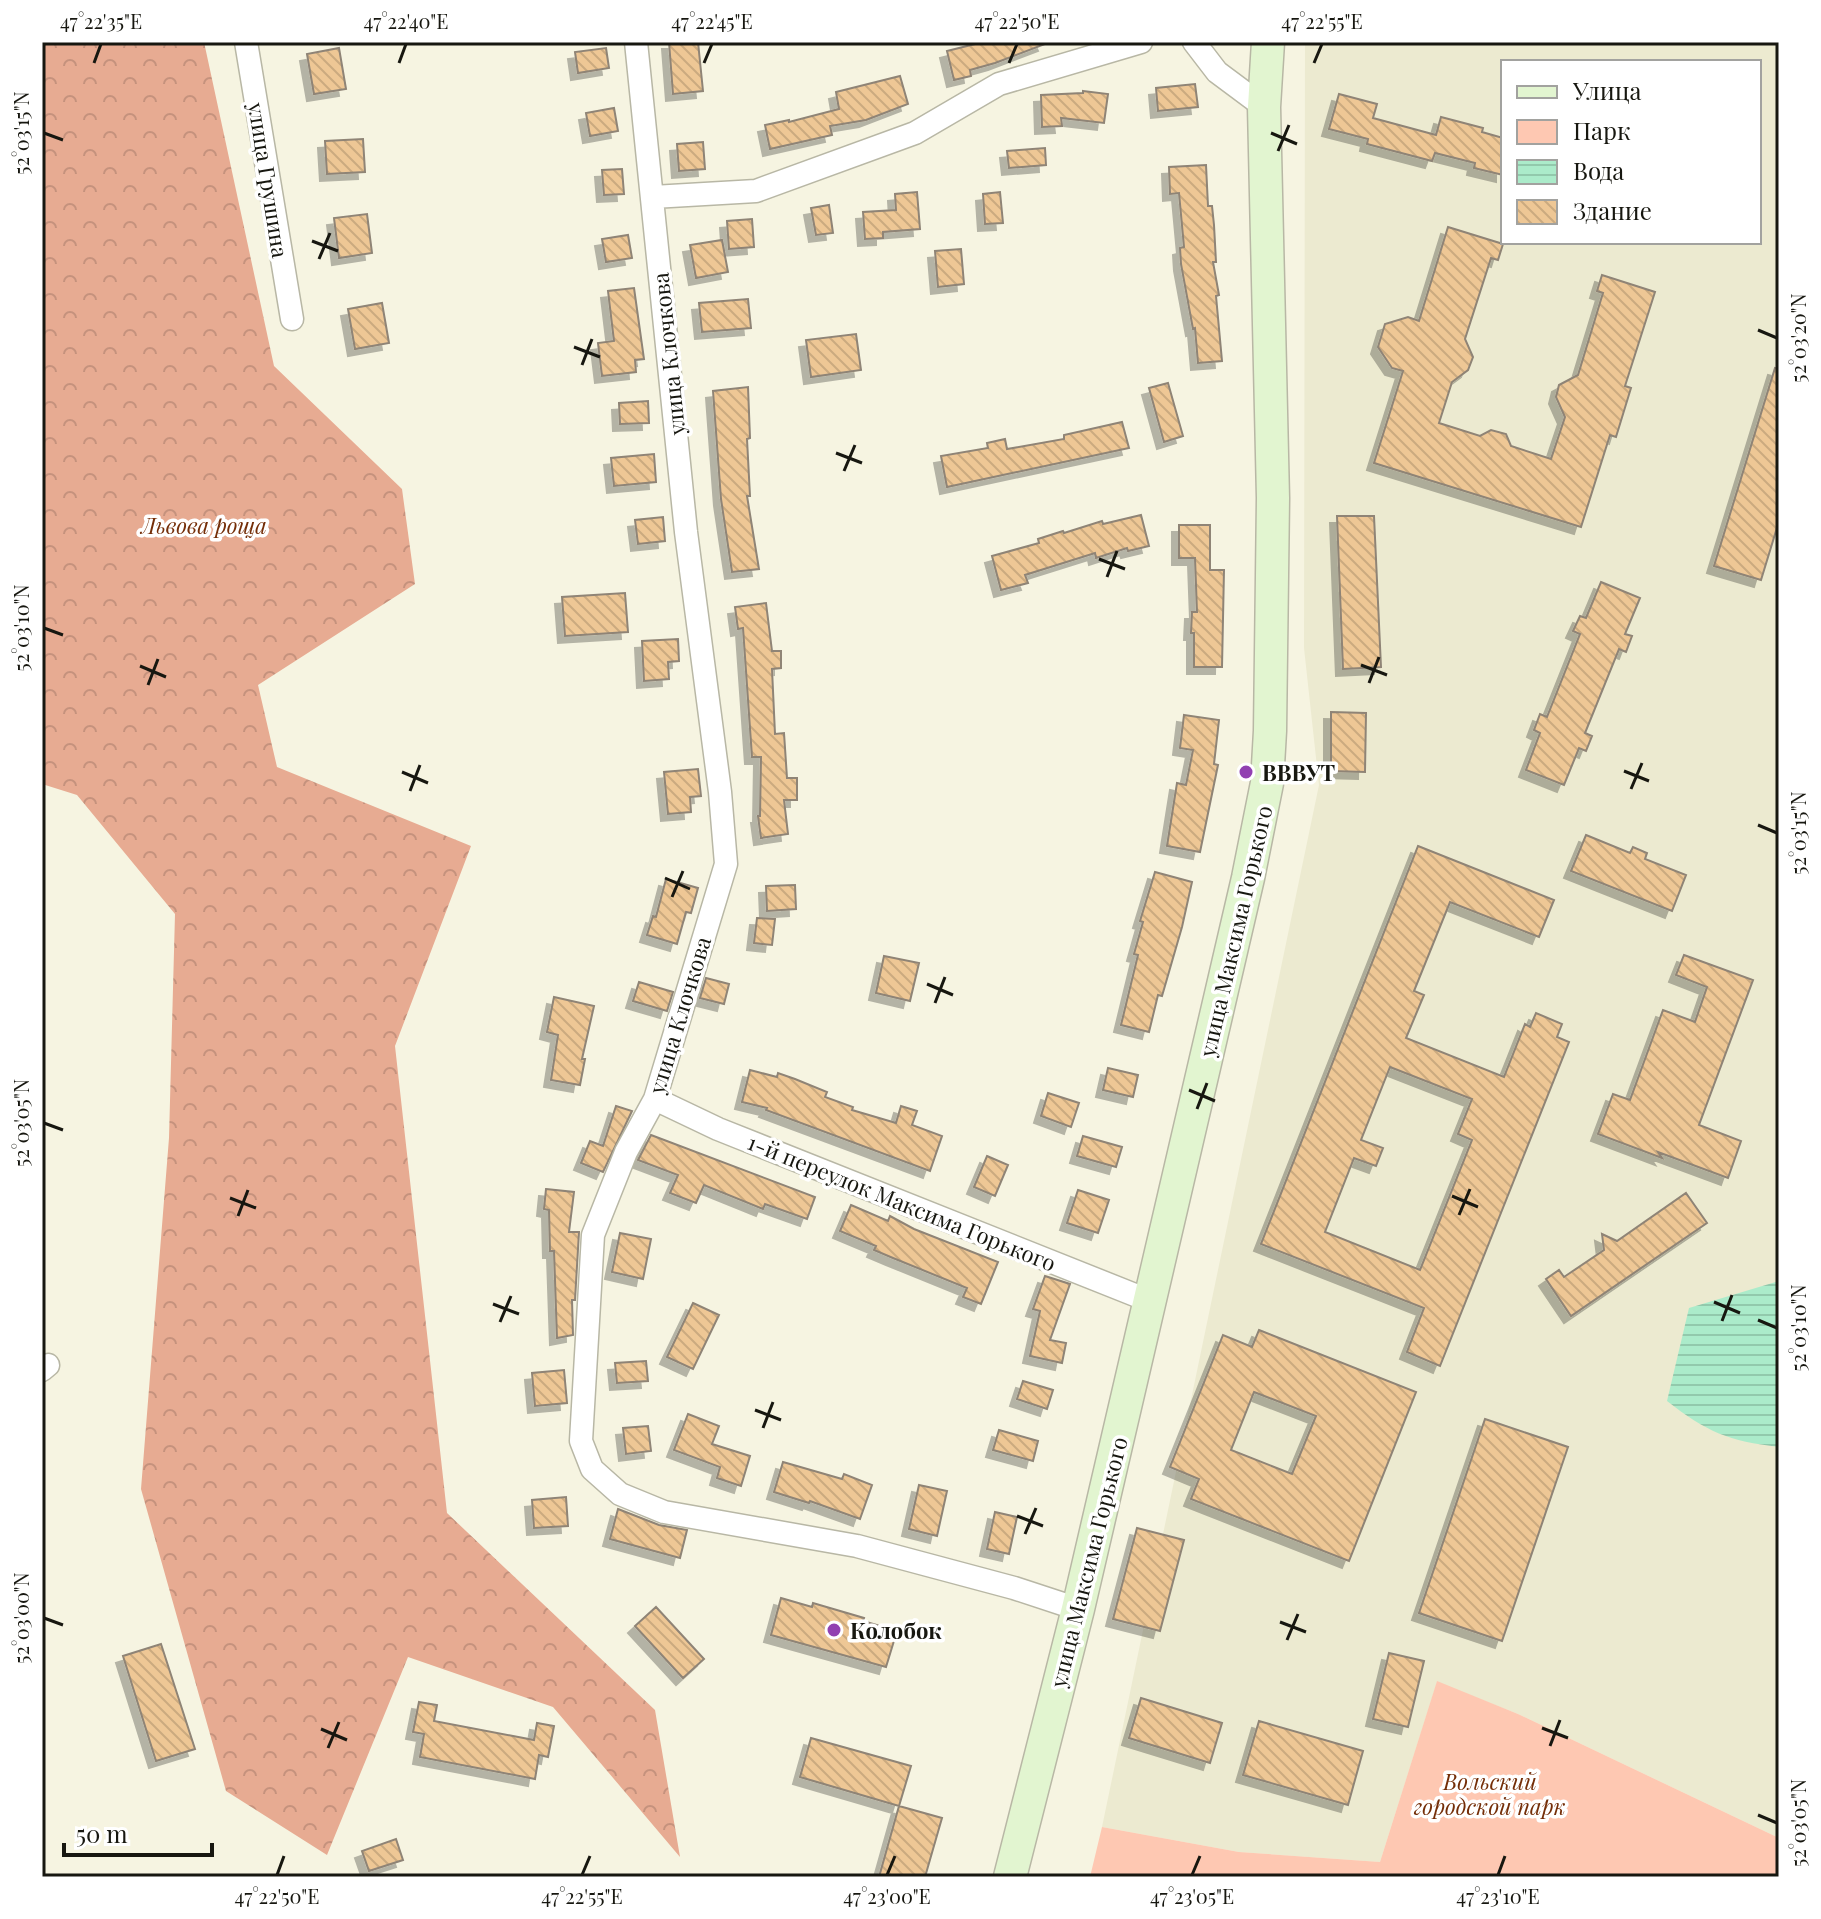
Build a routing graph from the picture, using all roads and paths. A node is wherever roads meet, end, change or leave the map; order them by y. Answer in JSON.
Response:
{"nodes":[{"id":1,"x":246,"y":42,"type":"edge"},
{"id":2,"x":636,"y":42,"type":"edge"},
{"id":3,"x":1141,"y":42,"type":"edge"},
{"id":4,"x":1194,"y":42,"type":"edge"},
{"id":5,"x":1268,"y":42,"type":"edge"},
{"id":6,"x":1264,"y":107,"type":"junction"},
{"id":7,"x":653,"y":197,"type":"junction"},
{"id":8,"x":292,"y":319,"type":"dead end"},
{"id":9,"x":655,"y":1099,"type":"junction"},
{"id":10,"x":1150,"y":1301,"type":"junction"},
{"id":11,"x":1078,"y":1609,"type":"junction"},
{"id":12,"x":1010,"y":1877,"type":"edge"}],
"edges":[{"from":1,"to":8,"type":"street","name":"улица Грушина"},
{"from":2,"to":7,"type":"street","name":"улица Клочкова"},
{"from":3,"to":7,"type":"street"},
{"from":4,"to":6,"type":"street"},
{"from":5,"to":6,"type":"main road","name":"улица Максима Горького"},
{"from":6,"to":10,"type":"main road","name":"улица Максима Горького"},
{"from":7,"to":9,"type":"street","name":"улица Клочкова"},
{"from":9,"to":10,"type":"street","name":"1-й переулок Максима Горького"},
{"from":9,"to":11,"type":"street","name":"улица Клочкова"},
{"from":10,"to":11,"type":"main road","name":"улица Максима Горького"},
{"from":11,"to":12,"type":"main road","name":"улица Максима Горького"}]}
